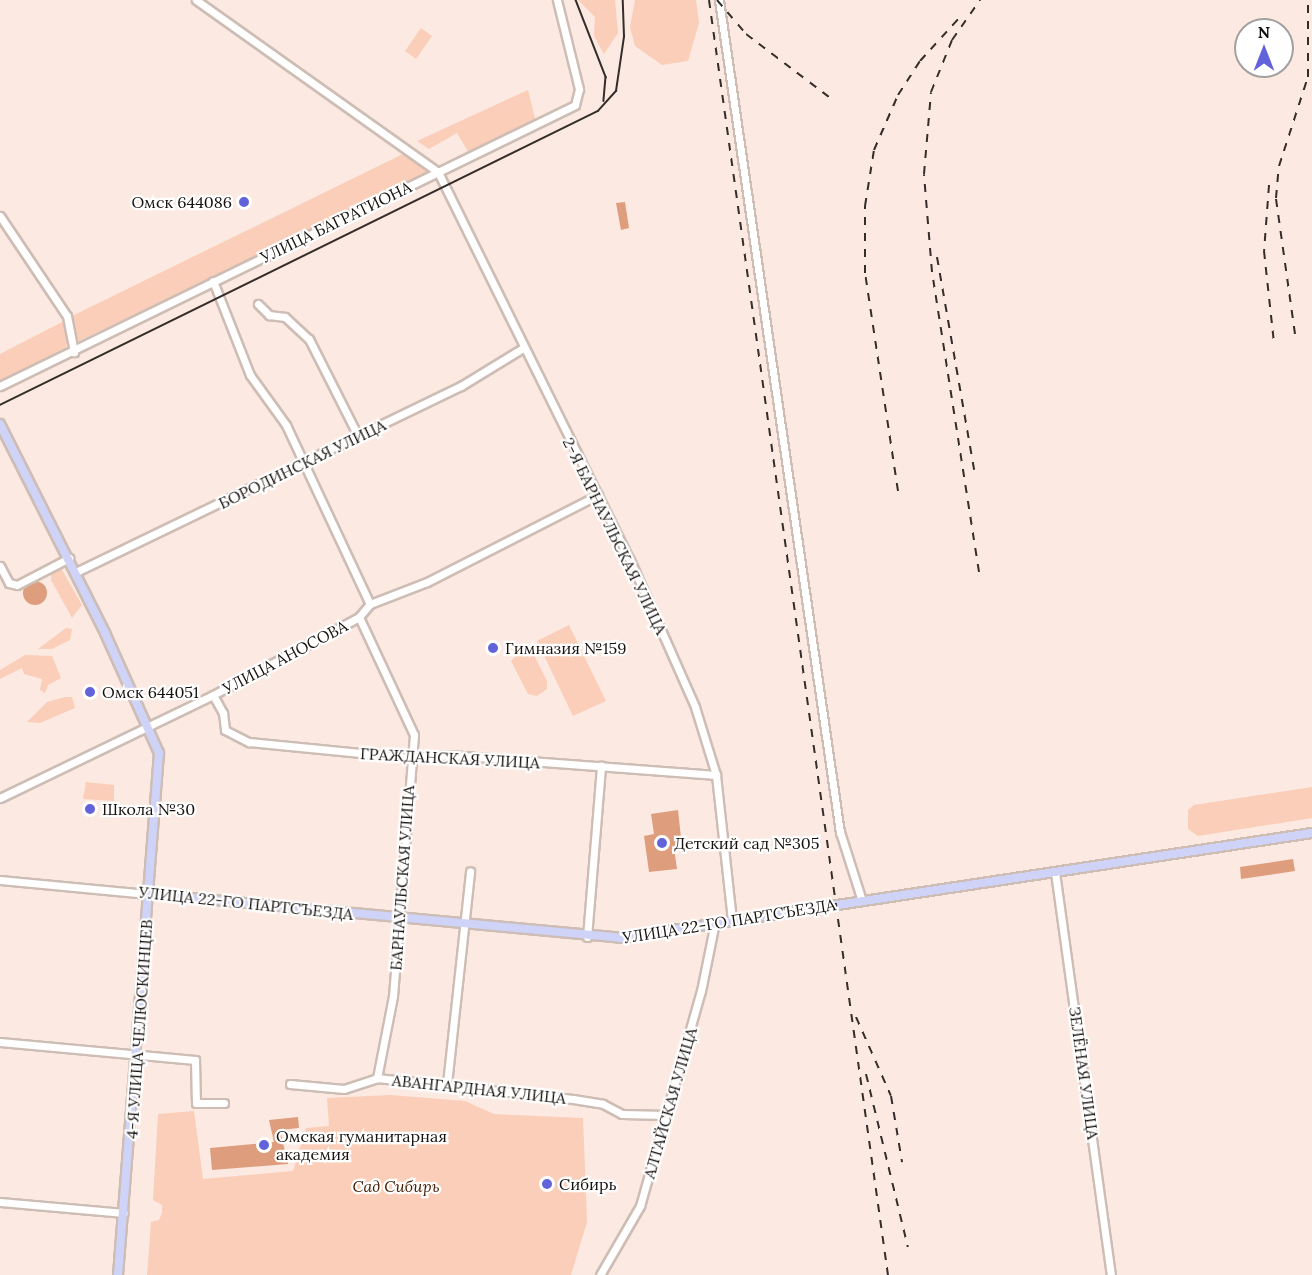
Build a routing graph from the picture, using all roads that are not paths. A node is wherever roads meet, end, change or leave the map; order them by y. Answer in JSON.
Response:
{"nodes":[{"id":1,"x":196,"y":0,"type":"edge"},
{"id":2,"x":557,"y":0,"type":"edge"},
{"id":3,"x":719,"y":0,"type":"edge"},
{"id":4,"x":438,"y":172,"type":"junction"},
{"id":5,"x":0,"y":216,"type":"edge"},
{"id":6,"x":213,"y":281,"type":"junction"},
{"id":7,"x":258,"y":304,"type":"dead end"},
{"id":8,"x":523,"y":348,"type":"junction"},
{"id":9,"x":74,"y":352,"type":"junction"},
{"id":10,"x":0,"y":386,"type":"edge"},
{"id":11,"x":0,"y":424,"type":"edge"},
{"id":12,"x":358,"y":436,"type":"junction"},
{"id":13,"x":303,"y":462,"type":"junction"},
{"id":14,"x":598,"y":495,"type":"junction"},
{"id":15,"x":69,"y":558,"type":"junction"},
{"id":16,"x":0,"y":566,"type":"edge"},
{"id":17,"x":75,"y":572,"type":"junction"},
{"id":18,"x":370,"y":604,"type":"junction"},
{"id":19,"x":359,"y":617,"type":"junction"},
{"id":20,"x":213,"y":695,"type":"junction"},
{"id":21,"x":149,"y":724,"type":"junction"},
{"id":22,"x":411,"y":758,"type":"junction"},
{"id":23,"x":601,"y":766,"type":"junction"},
{"id":24,"x":716,"y":775,"type":"junction"},
{"id":25,"x":0,"y":798,"type":"edge"},
{"id":26,"x":1312,"y":832,"type":"edge"},
{"id":27,"x":470,"y":871,"type":"dead end"},
{"id":28,"x":1055,"y":872,"type":"junction"},
{"id":29,"x":0,"y":880,"type":"edge"},
{"id":30,"x":149,"y":894,"type":"junction"},
{"id":31,"x":862,"y":901,"type":"junction"},
{"id":32,"x":399,"y":918,"type":"junction"},
{"id":33,"x":732,"y":919,"type":"junction"},
{"id":34,"x":716,"y":922,"type":"junction"},
{"id":35,"x":463,"y":925,"type":"junction"},
{"id":36,"x":587,"y":937,"type":"junction"},
{"id":37,"x":0,"y":1042,"type":"edge"},
{"id":38,"x":134,"y":1054,"type":"junction"},
{"id":39,"x":377,"y":1078,"type":"junction"},
{"id":40,"x":290,"y":1084,"type":"dead end"},
{"id":41,"x":447,"y":1084,"type":"junction"},
{"id":42,"x":224,"y":1103,"type":"dead end"},
{"id":43,"x":667,"y":1115,"type":"junction"},
{"id":44,"x":0,"y":1202,"type":"edge"},
{"id":45,"x":124,"y":1213,"type":"junction"},
{"id":46,"x":117,"y":1275,"type":"edge"},
{"id":47,"x":600,"y":1275,"type":"edge"},
{"id":48,"x":1111,"y":1275,"type":"edge"}],
"edges":[{"from":1,"to":4,"type":"street"},
{"from":2,"to":4,"type":"street","name":"УЛИЦА БАГРАТИОНА"},
{"from":3,"to":31,"type":"street"},
{"from":4,"to":6,"type":"street","name":"УЛИЦА БАГРАТИОНА"},
{"from":4,"to":8,"type":"street","name":"2-Я БАРНАУЛЬСКАЯ УЛИЦА"},
{"from":5,"to":9,"type":"street"},
{"from":6,"to":9,"type":"street","name":"УЛИЦА БАГРАТИОНА"},
{"from":6,"to":13,"type":"street"},
{"from":7,"to":12,"type":"street"},
{"from":8,"to":12,"type":"street","name":"БОРОДИНСКАЯ УЛИЦА"},
{"from":8,"to":14,"type":"street","name":"2-Я БАРНАУЛЬСКАЯ УЛИЦА"},
{"from":9,"to":10,"type":"street","name":"УЛИЦА БАГРАТИОНА"},
{"from":11,"to":15,"type":"main road","name":"4-Я УЛИЦА ЧЕЛЮСКИНЦЕВ"},
{"from":12,"to":13,"type":"street","name":"БОРОДИНСКАЯ УЛИЦА"},
{"from":13,"to":17,"type":"street","name":"БОРОДИНСКАЯ УЛИЦА"},
{"from":13,"to":18,"type":"street"},
{"from":14,"to":18,"type":"street","name":"УЛИЦА АНОСОВА"},
{"from":14,"to":24,"type":"street","name":"2-Я БАРНАУЛЬСКАЯ УЛИЦА"},
{"from":15,"to":16,"type":"street"},
{"from":15,"to":17,"type":"main road","name":"4-Я УЛИЦА ЧЕЛЮСКИНЦЕВ"},
{"from":17,"to":21,"type":"main road","name":"4-Я УЛИЦА ЧЕЛЮСКИНЦЕВ"},
{"from":18,"to":19,"type":"street","name":"УЛИЦА АНОСОВА"},
{"from":19,"to":20,"type":"street","name":"УЛИЦА АНОСОВА"},
{"from":19,"to":22,"type":"street","name":"БАРНАУЛЬСКАЯ УЛИЦА"},
{"from":20,"to":21,"type":"street","name":"УЛИЦА АНОСОВА"},
{"from":20,"to":22,"type":"street","name":"ГРАЖДАНСКАЯ УЛИЦА"},
{"from":21,"to":25,"type":"street","name":"УЛИЦА АНОСОВА"},
{"from":21,"to":30,"type":"main road","name":"4-Я УЛИЦА ЧЕЛЮСКИНЦЕВ"},
{"from":22,"to":23,"type":"street","name":"ГРАЖДАНСКАЯ УЛИЦА"},
{"from":22,"to":32,"type":"street","name":"БАРНАУЛЬСКАЯ УЛИЦА"},
{"from":23,"to":24,"type":"street","name":"ГРАЖДАНСКАЯ УЛИЦА"},
{"from":23,"to":36,"type":"street"},
{"from":24,"to":33,"type":"street","name":"2-Я БАРНАУЛЬСКАЯ УЛИЦА"},
{"from":26,"to":28,"type":"main road","name":"УЛИЦА 22-ГО ПАРТСЪЕЗДА"},
{"from":27,"to":35,"type":"street"},
{"from":28,"to":31,"type":"main road","name":"УЛИЦА 22-ГО ПАРТСЪЕЗДА"},
{"from":28,"to":48,"type":"street","name":"ЗЕЛЁНАЯ УЛИЦА"},
{"from":29,"to":30,"type":"street","name":"УЛИЦА 22-ГО ПАРТСЪЕЗДА"},
{"from":30,"to":32,"type":"main road","name":"УЛИЦА 22-ГО ПАРТСЪЕЗДА"},
{"from":30,"to":38,"type":"main road","name":"4-Я УЛИЦА ЧЕЛЮСКИНЦЕВ"},
{"from":31,"to":33,"type":"main road","name":"УЛИЦА 22-ГО ПАРТСЪЕЗДА"},
{"from":32,"to":35,"type":"main road","name":"УЛИЦА 22-ГО ПАРТСЪЕЗДА"},
{"from":32,"to":39,"type":"street","name":"БАРНАУЛЬСКАЯ УЛИЦА"},
{"from":33,"to":34,"type":"main road","name":"УЛИЦА 22-ГО ПАРТСЪЕЗДА"},
{"from":34,"to":36,"type":"main road","name":"УЛИЦА 22-ГО ПАРТСЪЕЗДА"},
{"from":34,"to":43,"type":"street","name":"АЛТАЙСКАЯ УЛИЦА"},
{"from":35,"to":36,"type":"main road","name":"УЛИЦА 22-ГО ПАРТСЪЕЗДА"},
{"from":35,"to":41,"type":"street"},
{"from":37,"to":38,"type":"street"},
{"from":38,"to":42,"type":"street"},
{"from":38,"to":45,"type":"main road","name":"4-Я УЛИЦА ЧЕЛЮСКИНЦЕВ"},
{"from":39,"to":40,"type":"street","name":"АВАНГАРДНАЯ УЛИЦА"},
{"from":39,"to":41,"type":"street","name":"АВАНГАРДНАЯ УЛИЦА"},
{"from":41,"to":43,"type":"street","name":"АВАНГАРДНАЯ УЛИЦА"},
{"from":43,"to":47,"type":"street","name":"АЛТАЙСКАЯ УЛИЦА"},
{"from":44,"to":45,"type":"street"},
{"from":45,"to":46,"type":"main road","name":"4-Я УЛИЦА ЧЕЛЮСКИНЦЕВ"}]}
